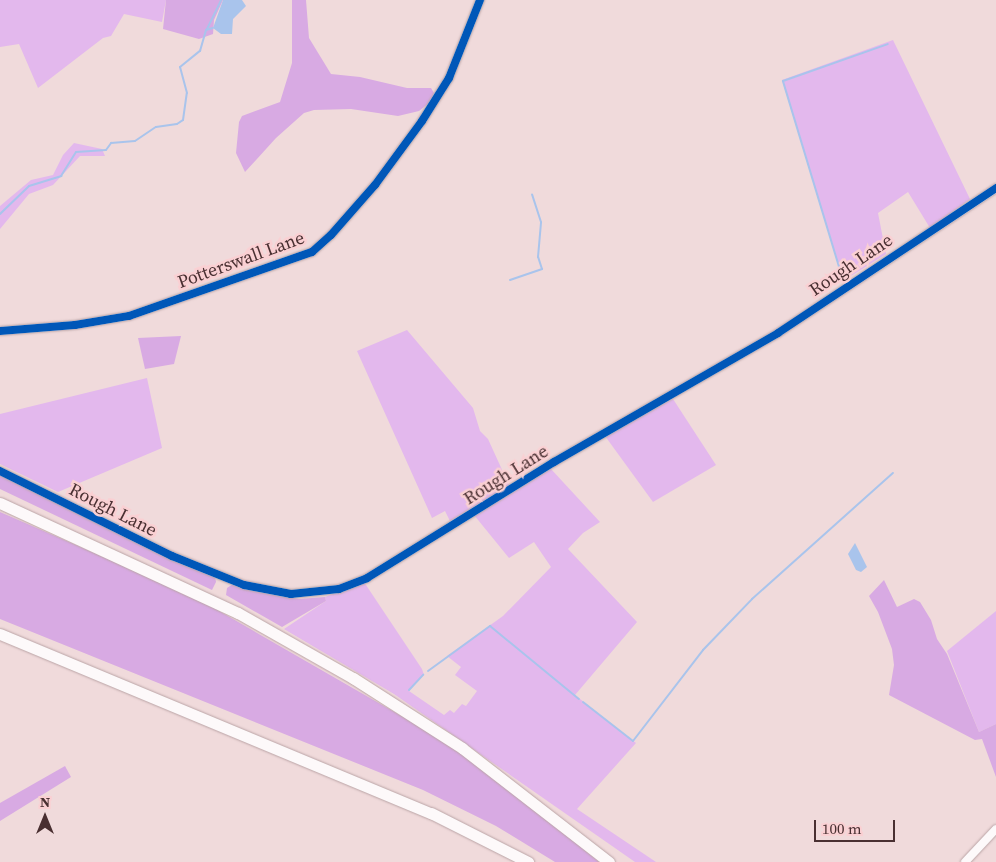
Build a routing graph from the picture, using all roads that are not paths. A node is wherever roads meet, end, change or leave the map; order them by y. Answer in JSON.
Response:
{"nodes":[{"id":1,"x":480,"y":0,"type":"edge"},
{"id":2,"x":996,"y":188,"type":"edge"},
{"id":3,"x":0,"y":331,"type":"edge"},
{"id":4,"x":0,"y":471,"type":"edge"},
{"id":5,"x":0,"y":503,"type":"edge"},
{"id":6,"x":0,"y":634,"type":"edge"},
{"id":7,"x":557,"y":819,"type":"junction"},
{"id":8,"x":996,"y":830,"type":"edge"},
{"id":9,"x":528,"y":862,"type":"edge"},
{"id":10,"x":609,"y":862,"type":"edge"},
{"id":11,"x":620,"y":862,"type":"edge"},
{"id":12,"x":965,"y":862,"type":"edge"}],
"edges":[{"from":1,"to":3,"type":"street","name":"Potterswall Lane"},
{"from":2,"to":4,"type":"street","name":"Rough Lane"},
{"from":5,"to":7,"type":"highway"},
{"from":6,"to":9,"type":"highway"},
{"from":7,"to":10,"type":"highway"},
{"from":7,"to":11,"type":"highway"},
{"from":8,"to":12,"type":"street"}]}
